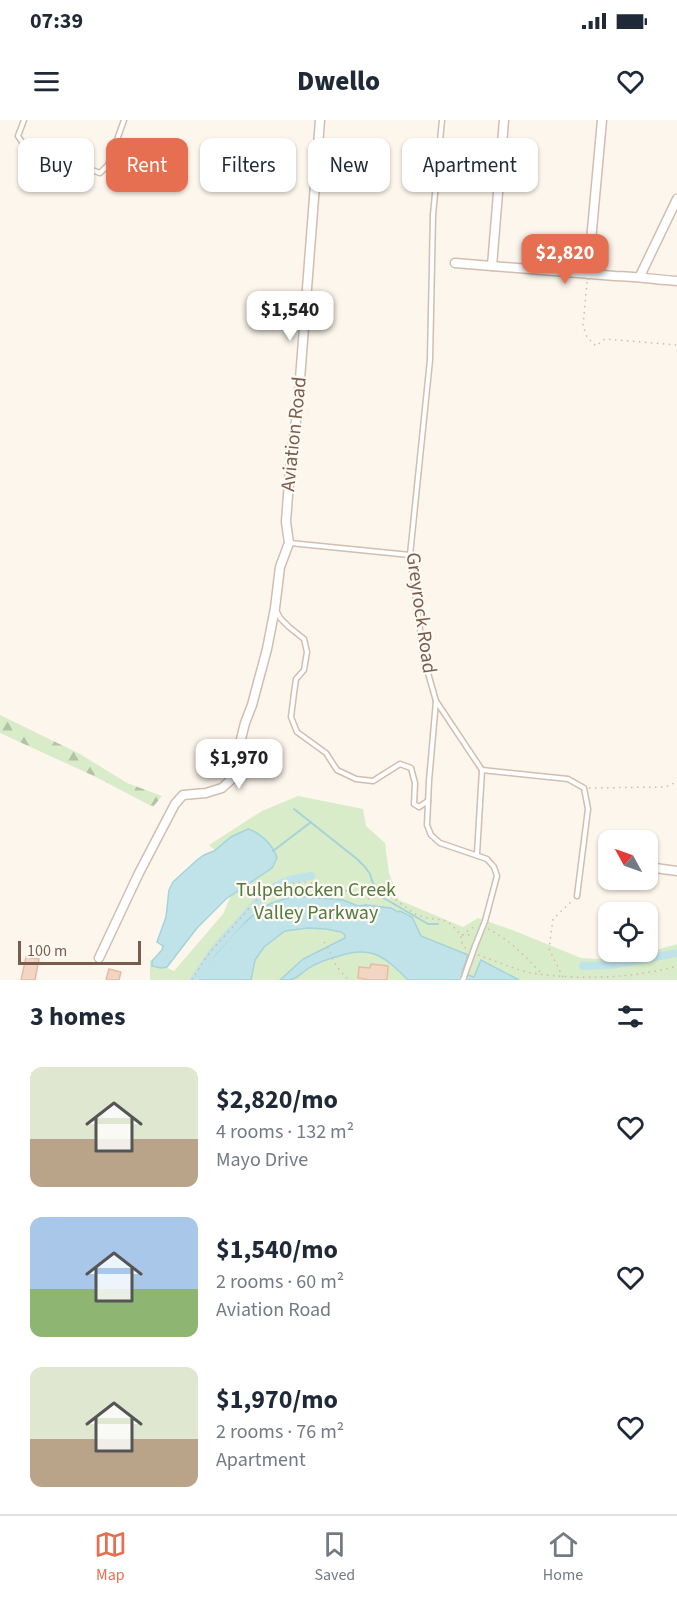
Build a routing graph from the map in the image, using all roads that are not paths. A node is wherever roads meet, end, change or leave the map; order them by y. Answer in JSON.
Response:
{"nodes":[{"id":1,"x":24,"y":120,"type":"edge"},
{"id":2,"x":124,"y":120,"type":"edge"},
{"id":3,"x":320,"y":120,"type":"edge"},
{"id":4,"x":442,"y":120,"type":"edge"},
{"id":5,"x":504,"y":120,"type":"edge"},
{"id":6,"x":602,"y":120,"type":"edge"},
{"id":7,"x":677,"y":199,"type":"edge"},
{"id":8,"x":455,"y":263,"type":"dead end"},
{"id":9,"x":492,"y":266,"type":"junction"},
{"id":10,"x":588,"y":274,"type":"junction"},
{"id":11,"x":640,"y":276,"type":"junction"},
{"id":12,"x":677,"y":281,"type":"edge"},
{"id":13,"x":290,"y":543,"type":"junction"},
{"id":14,"x":410,"y":555,"type":"junction"},
{"id":15,"x":275,"y":608,"type":"junction"},
{"id":16,"x":436,"y":701,"type":"junction"},
{"id":17,"x":482,"y":770,"type":"junction"},
{"id":18,"x":428,"y":801,"type":"junction"},
{"id":19,"x":477,"y":854,"type":"junction"},
{"id":20,"x":658,"y":868,"type":"edge"},
{"id":21,"x":677,"y":871,"type":"edge"},
{"id":22,"x":577,"y":896,"type":"road end"},
{"id":23,"x":99,"y":958,"type":"dead end"},
{"id":24,"x":463,"y":980,"type":"edge"}],
"edges":[{"from":1,"to":2,"type":"lane"},
{"from":3,"to":13,"type":"street","name":"Aviation Road"},
{"from":4,"to":14,"type":"lane","name":"Greyrock Road"},
{"from":5,"to":9,"type":"street"},
{"from":6,"to":10,"type":"street"},
{"from":7,"to":11,"type":"street"},
{"from":8,"to":9,"type":"street"},
{"from":9,"to":10,"type":"street"},
{"from":10,"to":11,"type":"street"},
{"from":11,"to":12,"type":"street"},
{"from":13,"to":14,"type":"lane"},
{"from":13,"to":15,"type":"street"},
{"from":14,"to":16,"type":"lane","name":"Greyrock Road"},
{"from":15,"to":18,"type":"lane"},
{"from":15,"to":23,"type":"street"},
{"from":16,"to":17,"type":"lane","name":"Greyrock Road"},
{"from":16,"to":18,"type":"lane"},
{"from":17,"to":19,"type":"lane"},
{"from":17,"to":22,"type":"lane"},
{"from":18,"to":19,"type":"lane"},
{"from":19,"to":24,"type":"lane","bridge":true},
{"from":20,"to":21,"type":"street"}]}
